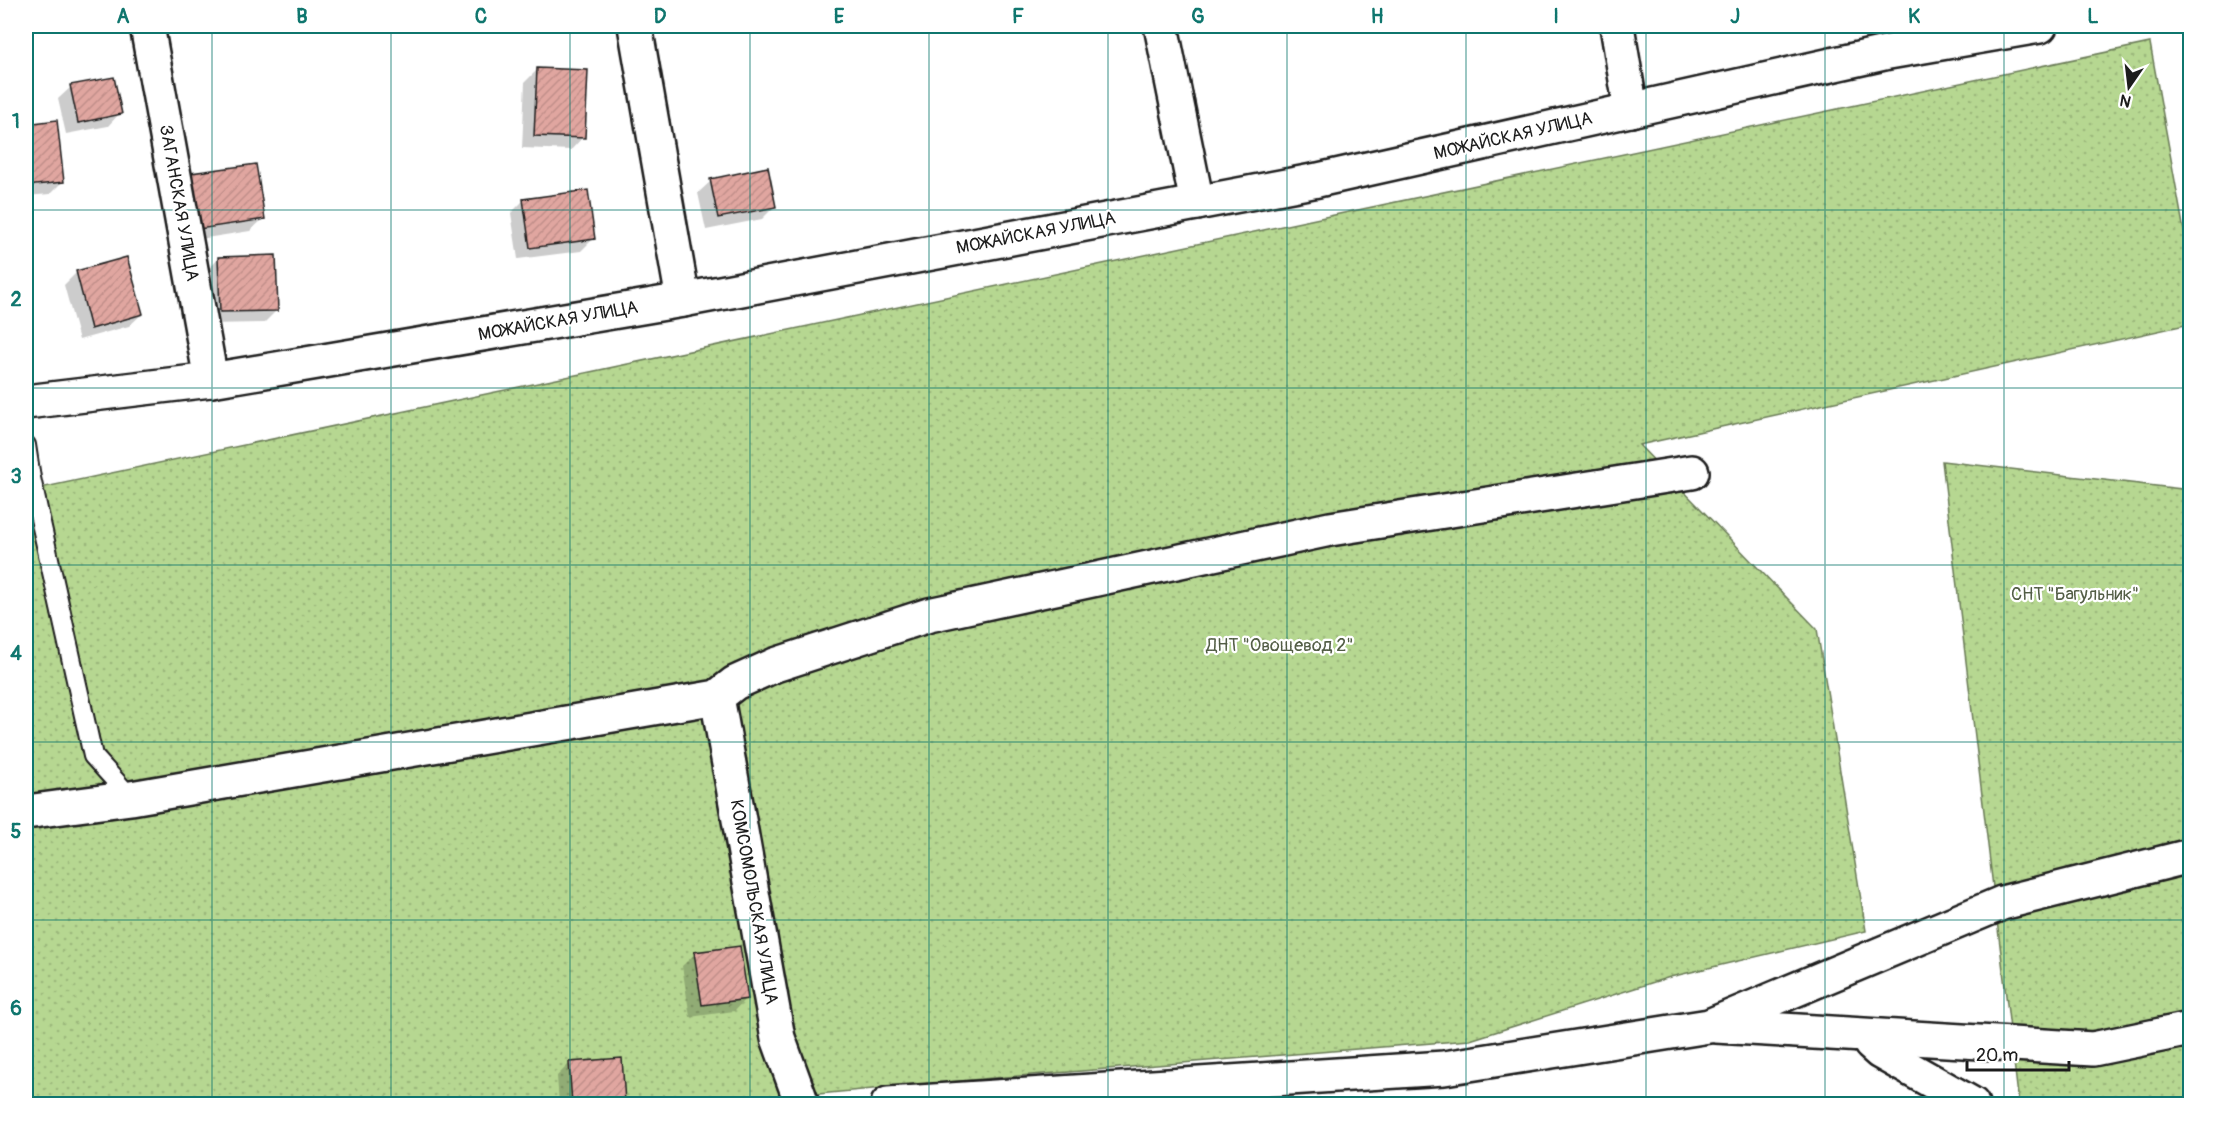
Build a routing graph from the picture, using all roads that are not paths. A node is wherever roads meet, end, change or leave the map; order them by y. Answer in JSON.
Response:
{"nodes":[{"id":1,"x":147,"y":26,"type":"edge"},
{"id":2,"x":634,"y":26,"type":"edge"},
{"id":3,"x":1161,"y":26,"type":"edge"},
{"id":4,"x":1617,"y":26,"type":"edge"},
{"id":5,"x":2040,"y":26,"type":"edge"},
{"id":6,"x":1631,"y":110,"type":"junction"},
{"id":7,"x":1197,"y":203,"type":"junction"},
{"id":8,"x":683,"y":300,"type":"junction"},
{"id":9,"x":211,"y":380,"type":"junction"},
{"id":10,"x":26,"y":402,"type":"edge"},
{"id":11,"x":26,"y":445,"type":"edge"},
{"id":12,"x":1692,"y":472,"type":"dead end"},
{"id":13,"x":717,"y":697,"type":"junction"},
{"id":14,"x":131,"y":798,"type":"junction"},
{"id":15,"x":26,"y":812,"type":"edge"},
{"id":16,"x":2190,"y":856,"type":"edge"},
{"id":17,"x":1709,"y":1026,"type":"junction"},
{"id":18,"x":2190,"y":1029,"type":"edge"},
{"id":19,"x":1871,"y":1036,"type":"junction"},
{"id":20,"x":802,"y":1104,"type":"edge"},
{"id":21,"x":888,"y":1104,"type":"edge"},
{"id":22,"x":1972,"y":1104,"type":"edge"}],
"edges":[{"from":1,"to":9,"type":"street","name":"ЗАГАНСКАЯ УЛИЦА"},
{"from":2,"to":8,"type":"street"},
{"from":3,"to":7,"type":"street"},
{"from":4,"to":6,"type":"street"},
{"from":5,"to":6,"type":"street","name":"МОЖАЙСКАЯ УЛИЦА"},
{"from":6,"to":7,"type":"street","name":"МОЖАЙСКАЯ УЛИЦА"},
{"from":7,"to":8,"type":"street","name":"МОЖАЙСКАЯ УЛИЦА"},
{"from":8,"to":9,"type":"street","name":"МОЖАЙСКАЯ УЛИЦА"},
{"from":9,"to":10,"type":"street","name":"МОЖАЙСКАЯ УЛИЦА"},
{"from":11,"to":14,"type":"lane"},
{"from":12,"to":13,"type":"street"},
{"from":13,"to":14,"type":"street"},
{"from":13,"to":20,"type":"street","name":"КОМСОМОЛЬСКАЯ УЛИЦА"},
{"from":14,"to":15,"type":"street"},
{"from":16,"to":17,"type":"street"},
{"from":17,"to":19,"type":"street"},
{"from":17,"to":21,"type":"street"},
{"from":18,"to":19,"type":"street"},
{"from":19,"to":22,"type":"street"}]}
